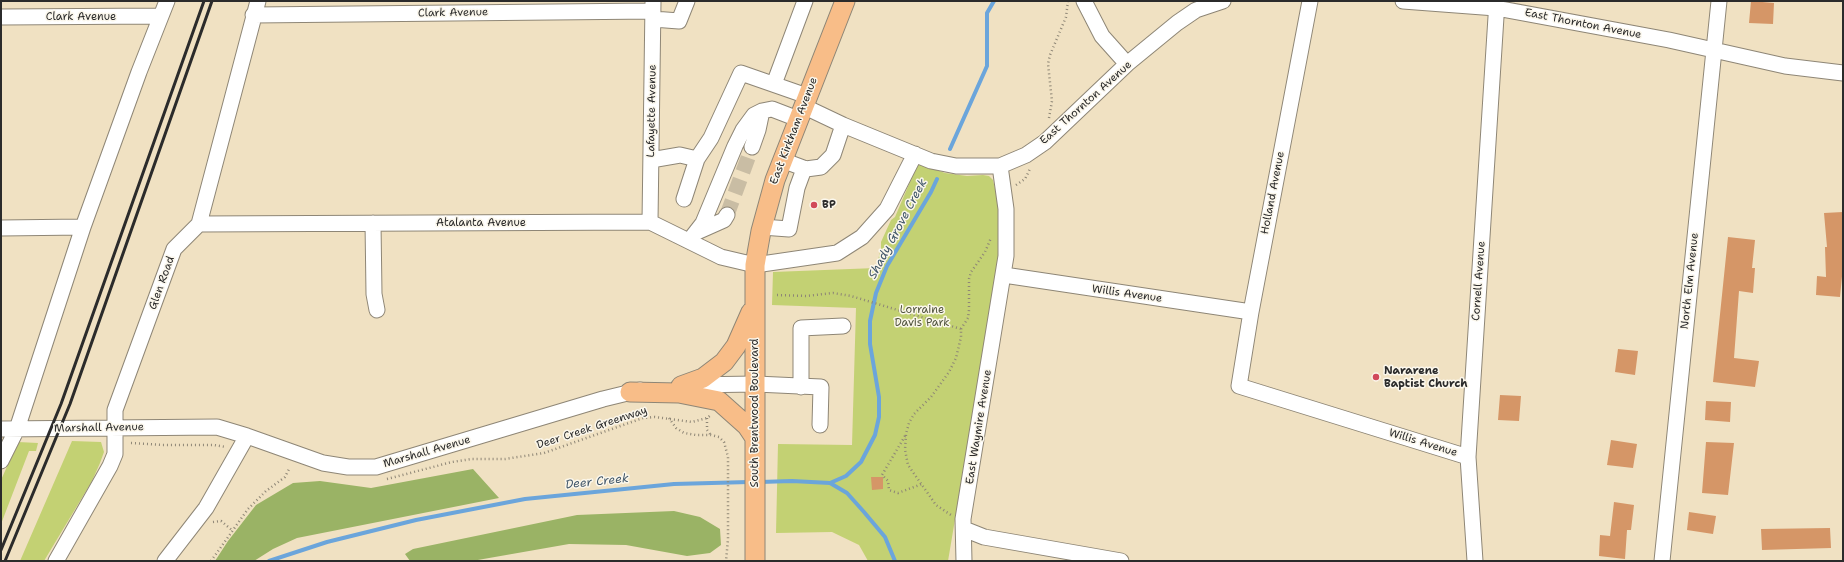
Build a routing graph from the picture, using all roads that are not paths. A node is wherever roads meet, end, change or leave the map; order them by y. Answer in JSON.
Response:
{"nodes":[{"id":1,"x":167,"y":1,"type":"edge"},
{"id":2,"x":687,"y":1,"type":"edge"},
{"id":3,"x":806,"y":1,"type":"edge"},
{"id":4,"x":845,"y":1,"type":"edge"},
{"id":5,"x":1084,"y":1,"type":"edge"},
{"id":6,"x":1223,"y":1,"type":"edge"},
{"id":7,"x":1310,"y":1,"type":"edge"},
{"id":8,"x":1403,"y":1,"type":"edge"},
{"id":9,"x":1718,"y":1,"type":"edge"},
{"id":10,"x":1496,"y":4,"type":"edge"},
{"id":11,"x":256,"y":8,"type":"edge"},
{"id":12,"x":653,"y":10,"type":"edge"},
{"id":13,"x":161,"y":16,"type":"junction"},
{"id":14,"x":1,"y":17,"type":"edge"},
{"id":15,"x":1714,"y":50,"type":"junction"},
{"id":16,"x":1128,"y":64,"type":"junction"},
{"id":17,"x":1843,"y":73,"type":"edge"},
{"id":18,"x":774,"y":84,"type":"junction"},
{"id":19,"x":803,"y":107,"type":"junction"},
{"id":20,"x":762,"y":111,"type":"junction"},
{"id":21,"x":843,"y":125,"type":"junction"},
{"id":22,"x":752,"y":147,"type":"tunnel mouth"},
{"id":23,"x":915,"y":154,"type":"junction"},
{"id":24,"x":697,"y":158,"type":"junction"},
{"id":25,"x":651,"y":160,"type":"junction"},
{"id":26,"x":782,"y":160,"type":"junction"},
{"id":27,"x":1000,"y":166,"type":"junction"},
{"id":28,"x":804,"y":169,"type":"junction"},
{"id":29,"x":684,"y":199,"type":"dead end"},
{"id":30,"x":727,"y":215,"type":"tunnel mouth"},
{"id":31,"x":650,"y":222,"type":"junction"},
{"id":32,"x":199,"y":224,"type":"junction"},
{"id":33,"x":373,"y":224,"type":"junction"},
{"id":34,"x":83,"y":227,"type":"junction"},
{"id":35,"x":762,"y":227,"type":"junction"},
{"id":36,"x":1,"y":228,"type":"edge"},
{"id":37,"x":693,"y":236,"type":"junction"},
{"id":38,"x":755,"y":265,"type":"junction"},
{"id":39,"x":1004,"y":275,"type":"junction"},
{"id":40,"x":754,"y":307,"type":"junction"},
{"id":41,"x":377,"y":310,"type":"dead end"},
{"id":42,"x":1251,"y":312,"type":"junction"},
{"id":43,"x":843,"y":326,"type":"dead end"},
{"id":44,"x":756,"y":384,"type":"junction"},
{"id":45,"x":681,"y":386,"type":"junction"},
{"id":46,"x":1239,"y":386,"type":"joint"},
{"id":47,"x":801,"y":387,"type":"junction"},
{"id":48,"x":630,"y":392,"type":"junction"},
{"id":49,"x":820,"y":425,"type":"dead end"},
{"id":50,"x":114,"y":428,"type":"junction"},
{"id":51,"x":1,"y":429,"type":"edge"},
{"id":52,"x":17,"y":429,"type":"junction"},
{"id":53,"x":247,"y":436,"type":"junction"},
{"id":54,"x":755,"y":438,"type":"junction"},
{"id":55,"x":1468,"y":457,"type":"junction"},
{"id":56,"x":1,"y":461,"type":"edge"},
{"id":57,"x":964,"y":524,"type":"junction"},
{"id":58,"x":56,"y":561,"type":"edge"},
{"id":59,"x":165,"y":561,"type":"edge"},
{"id":60,"x":755,"y":561,"type":"edge"},
{"id":61,"x":964,"y":561,"type":"edge"},
{"id":62,"x":1121,"y":561,"type":"edge"},
{"id":63,"x":1474,"y":561,"type":"edge"},
{"id":64,"x":1662,"y":561,"type":"edge"}],
"edges":[{"from":1,"to":13,"type":"street"},
{"from":2,"to":12,"type":"street","name":"Clark Avenue"},
{"from":3,"to":18,"type":"street"},
{"from":4,"to":19,"type":"main road","name":"East Kirkham Avenue"},
{"from":5,"to":16,"type":"street"},
{"from":6,"to":16,"type":"street","name":"East Thornton Avenue"},
{"from":7,"to":42,"type":"street","name":"Holland Avenue"},
{"from":8,"to":10,"type":"street","name":"East Thornton Avenue"},
{"from":9,"to":15,"type":"street","name":"North Elm Avenue"},
{"from":10,"to":15,"type":"street","name":"East Thornton Avenue"},
{"from":10,"to":55,"type":"street","name":"Cornell Avenue"},
{"from":11,"to":12,"type":"street","name":"Clark Avenue"},
{"from":11,"to":32,"type":"street"},
{"from":12,"to":25,"type":"street","name":"Lafayette Avenue"},
{"from":13,"to":14,"type":"street","name":"Clark Avenue"},
{"from":13,"to":34,"type":"street"},
{"from":15,"to":17,"type":"street","name":"East Thornton Avenue"},
{"from":15,"to":64,"type":"street","name":"North Elm Avenue"},
{"from":16,"to":27,"type":"street","name":"East Thornton Avenue"},
{"from":18,"to":19,"type":"street"},
{"from":18,"to":24,"type":"street"},
{"from":19,"to":20,"type":"street"},
{"from":19,"to":21,"type":"street","name":"East Thornton Avenue"},
{"from":19,"to":26,"type":"main road","name":"East Kirkham Avenue"},
{"from":20,"to":22,"type":"street"},
{"from":20,"to":37,"type":"street"},
{"from":21,"to":23,"type":"street","name":"East Thornton Avenue"},
{"from":21,"to":28,"type":"street"},
{"from":23,"to":27,"type":"street","name":"East Thornton Avenue"},
{"from":23,"to":38,"type":"street"},
{"from":24,"to":25,"type":"street"},
{"from":24,"to":29,"type":"street"},
{"from":25,"to":31,"type":"street","name":"Lafayette Avenue"},
{"from":26,"to":28,"type":"street"},
{"from":26,"to":35,"type":"main road","name":"East Kirkham Avenue"},
{"from":27,"to":39,"type":"street","name":"East Waymire Avenue"},
{"from":28,"to":35,"type":"street"},
{"from":30,"to":37,"type":"street"},
{"from":31,"to":33,"type":"street","name":"Atalanta Avenue"},
{"from":31,"to":37,"type":"street","name":"Atalanta Avenue"},
{"from":32,"to":33,"type":"street","name":"Atalanta Avenue"},
{"from":32,"to":50,"type":"street","name":"Glen Road"},
{"from":33,"to":41,"type":"street"},
{"from":34,"to":36,"type":"street"},
{"from":34,"to":52,"type":"street"},
{"from":35,"to":38,"type":"main road","name":"East Kirkham Avenue"},
{"from":37,"to":38,"type":"street","name":"Atalanta Avenue"},
{"from":38,"to":40,"type":"main road","name":"South Brentwood Boulevard"},
{"from":39,"to":42,"type":"street","name":"Willis Avenue"},
{"from":39,"to":57,"type":"street","name":"East Waymire Avenue"},
{"from":40,"to":44,"type":"main road","name":"South Brentwood Boulevard"},
{"from":40,"to":45,"type":"main road"},
{"from":42,"to":46,"type":"street","name":"Holland Avenue"},
{"from":43,"to":47,"type":"street"},
{"from":44,"to":45,"type":"street","name":"Marshall Avenue"},
{"from":44,"to":47,"type":"street","name":"Marshall Avenue"},
{"from":44,"to":54,"type":"main road","name":"South Brentwood Boulevard"},
{"from":45,"to":48,"type":"street","name":"Marshall Avenue"},
{"from":46,"to":55,"type":"street","name":"Willis Avenue"},
{"from":47,"to":49,"type":"street","name":"Marshall Avenue"},
{"from":48,"to":53,"type":"street","name":"Marshall Avenue"},
{"from":48,"to":54,"type":"main road"},
{"from":50,"to":52,"type":"street","name":"Marshall Avenue"},
{"from":50,"to":53,"type":"street","name":"Marshall Avenue"},
{"from":50,"to":58,"type":"street","name":"Glen Road"},
{"from":51,"to":52,"type":"street","name":"Marshall Avenue"},
{"from":52,"to":56,"type":"street"},
{"from":53,"to":59,"type":"street"},
{"from":54,"to":60,"type":"main road","name":"South Brentwood Boulevard"},
{"from":55,"to":63,"type":"street","name":"Cornell Avenue"},
{"from":57,"to":61,"type":"street","name":"East Waymire Avenue"},
{"from":57,"to":62,"type":"street"}]}
